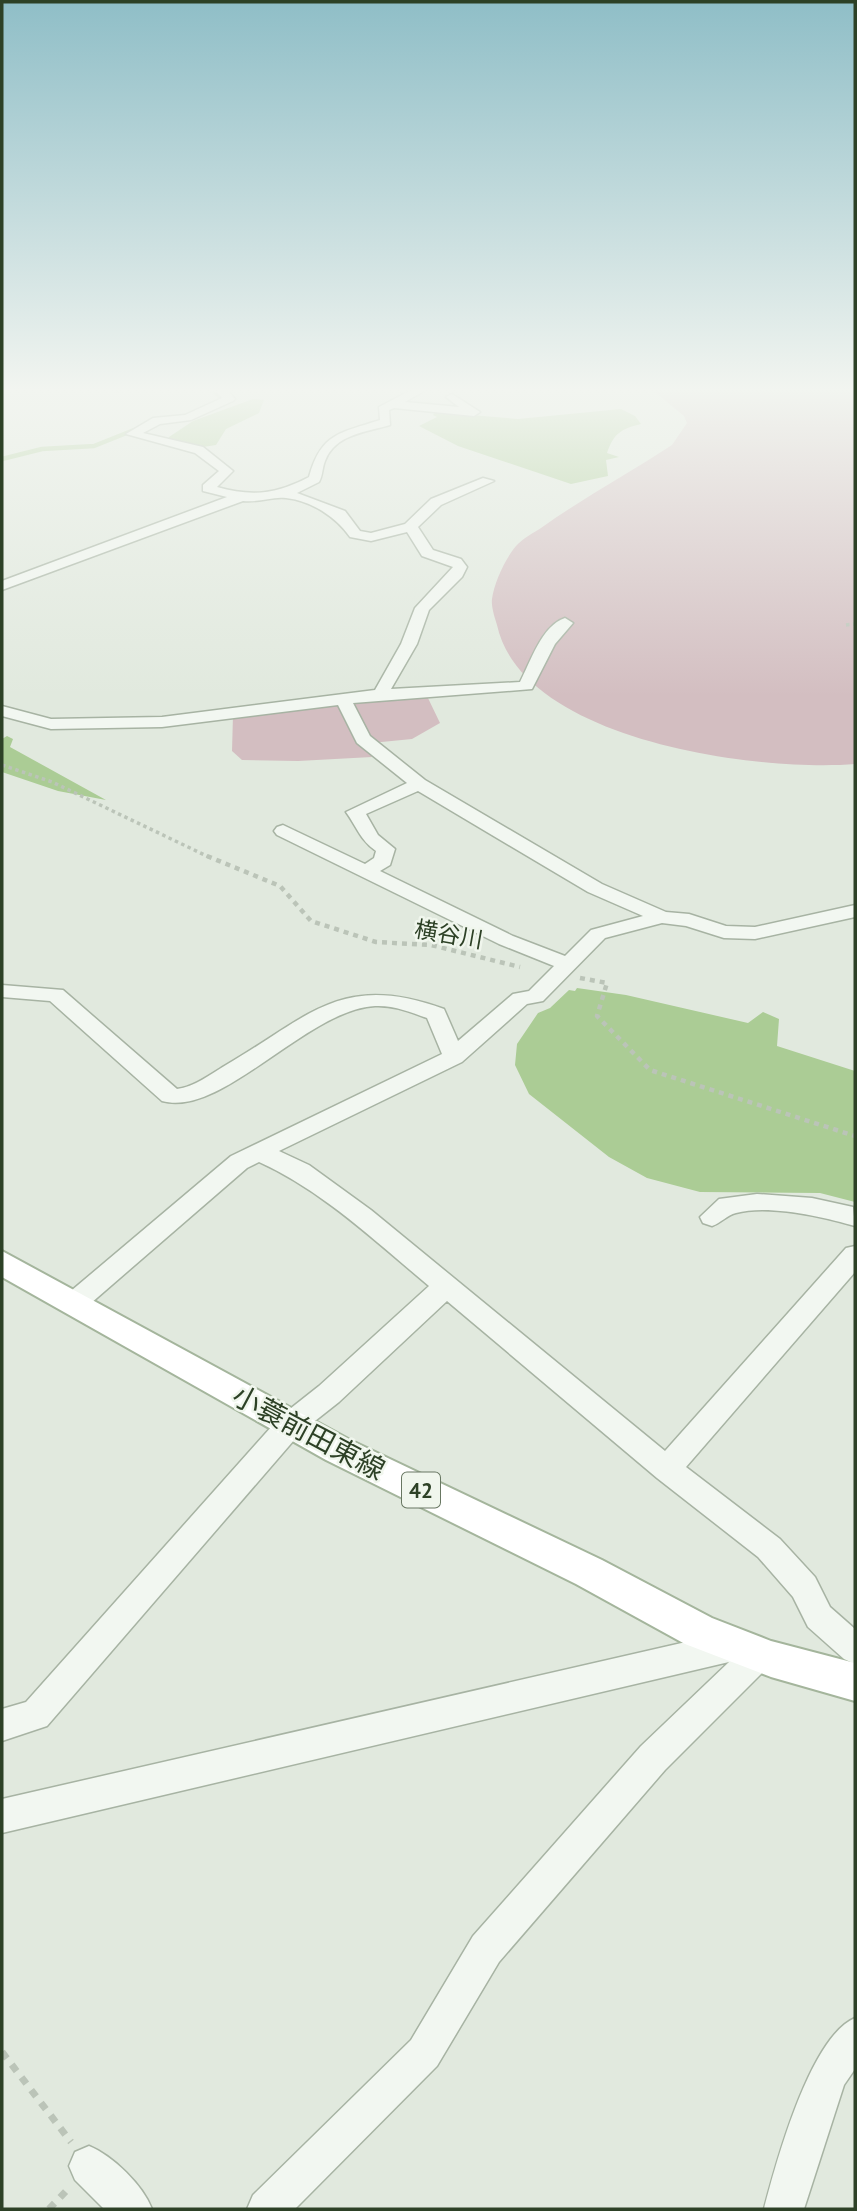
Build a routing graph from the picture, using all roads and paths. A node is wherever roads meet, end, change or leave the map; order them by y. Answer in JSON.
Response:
{"nodes":[{"id":1,"x":215,"y":490,"type":"edge"},
{"id":2,"x":295,"y":490,"type":"edge"},
{"id":3,"x":465,"y":490,"type":"edge"},
{"id":4,"x":289,"y":494,"type":"junction"},
{"id":5,"x":238,"y":498,"type":"junction"},
{"id":6,"x":410,"y":527,"type":"junction"},
{"id":7,"x":2,"y":586,"type":"edge"},
{"id":8,"x":565,"y":623,"type":"dead end"},
{"id":9,"x":855,"y":624,"type":"edge"},
{"id":10,"x":846,"y":625,"type":"dead end"},
{"id":11,"x":380,"y":695,"type":"junction"},
{"id":12,"x":343,"y":699,"type":"junction"},
{"id":13,"x":2,"y":711,"type":"edge"},
{"id":14,"x":2,"y":765,"type":"edge"},
{"id":15,"x":419,"y":784,"type":"junction"},
{"id":16,"x":283,"y":831,"type":"dead end"},
{"id":17,"x":366,"y":871,"type":"junction"},
{"id":18,"x":855,"y":911,"type":"edge"},
{"id":19,"x":662,"y":917,"type":"junction"},
{"id":20,"x":563,"y":969,"type":"junction"},
{"id":21,"x":2,"y":991,"type":"edge"},
{"id":22,"x":454,"y":1057,"type":"junction"},
{"id":23,"x":855,"y":1136,"type":"edge"},
{"id":24,"x":259,"y":1152,"type":"junction"},
{"id":25,"x":712,"y":1217,"type":"dead end"},
{"id":26,"x":855,"y":1217,"type":"edge"},
{"id":27,"x":855,"y":1255,"type":"edge"},
{"id":28,"x":2,"y":1263,"type":"edge"},
{"id":29,"x":446,"y":1286,"type":"junction"},
{"id":30,"x":74,"y":1303,"type":"junction"},
{"id":31,"x":291,"y":1424,"type":"junction"},
{"id":32,"x":667,"y":1469,"type":"junction"},
{"id":33,"x":855,"y":1649,"type":"edge"},
{"id":34,"x":746,"y":1650,"type":"junction"},
{"id":35,"x":855,"y":1682,"type":"edge"},
{"id":36,"x":2,"y":1725,"type":"edge"},
{"id":37,"x":2,"y":1816,"type":"edge"},
{"id":38,"x":855,"y":2037,"type":"edge"},
{"id":39,"x":2,"y":2052,"type":"edge"},
{"id":40,"x":89,"y":2166,"type":"junction"},
{"id":41,"x":49,"y":2209,"type":"edge"},
{"id":42,"x":132,"y":2209,"type":"edge"},
{"id":43,"x":267,"y":2209,"type":"edge"},
{"id":44,"x":784,"y":2209,"type":"edge"}],
"edges":[{"from":1,"to":5,"type":"street"},
{"from":2,"to":4,"type":"street"},
{"from":3,"to":6,"type":"street"},
{"from":4,"to":5,"type":"street"},
{"from":4,"to":6,"type":"street"},
{"from":5,"to":7,"type":"street"},
{"from":6,"to":11,"type":"street"},
{"from":8,"to":11,"type":"street"},
{"from":9,"to":10,"type":"path"},
{"from":11,"to":12,"type":"street"},
{"from":12,"to":13,"type":"street"},
{"from":12,"to":15,"type":"street"},
{"from":14,"to":20,"type":"path","name":"横谷川"},
{"from":15,"to":17,"type":"street"},
{"from":15,"to":19,"type":"street"},
{"from":16,"to":17,"type":"street"},
{"from":17,"to":20,"type":"street"},
{"from":18,"to":19,"type":"street"},
{"from":19,"to":20,"type":"street"},
{"from":20,"to":22,"type":"street"},
{"from":20,"to":23,"type":"path","name":"横谷川"},
{"from":21,"to":22,"type":"street"},
{"from":22,"to":24,"type":"street"},
{"from":24,"to":29,"type":"street"},
{"from":24,"to":30,"type":"street"},
{"from":25,"to":26,"type":"street"},
{"from":27,"to":32,"type":"street"},
{"from":28,"to":30,"type":"main road","name":"小蓑前田東線","number":"42"},
{"from":29,"to":31,"type":"street"},
{"from":29,"to":32,"type":"street"},
{"from":30,"to":31,"type":"main road","name":"小蓑前田東線","number":"42"},
{"from":31,"to":34,"type":"main road","name":"小蓑前田東線","number":"42"},
{"from":31,"to":36,"type":"street"},
{"from":32,"to":33,"type":"street"},
{"from":34,"to":35,"type":"main road","name":"小蓑前田東線","number":"42"},
{"from":34,"to":37,"type":"street"},
{"from":34,"to":43,"type":"street"},
{"from":38,"to":44,"type":"street"},
{"from":39,"to":40,"type":"path"},
{"from":40,"to":41,"type":"path"},
{"from":40,"to":42,"type":"street"}]}
